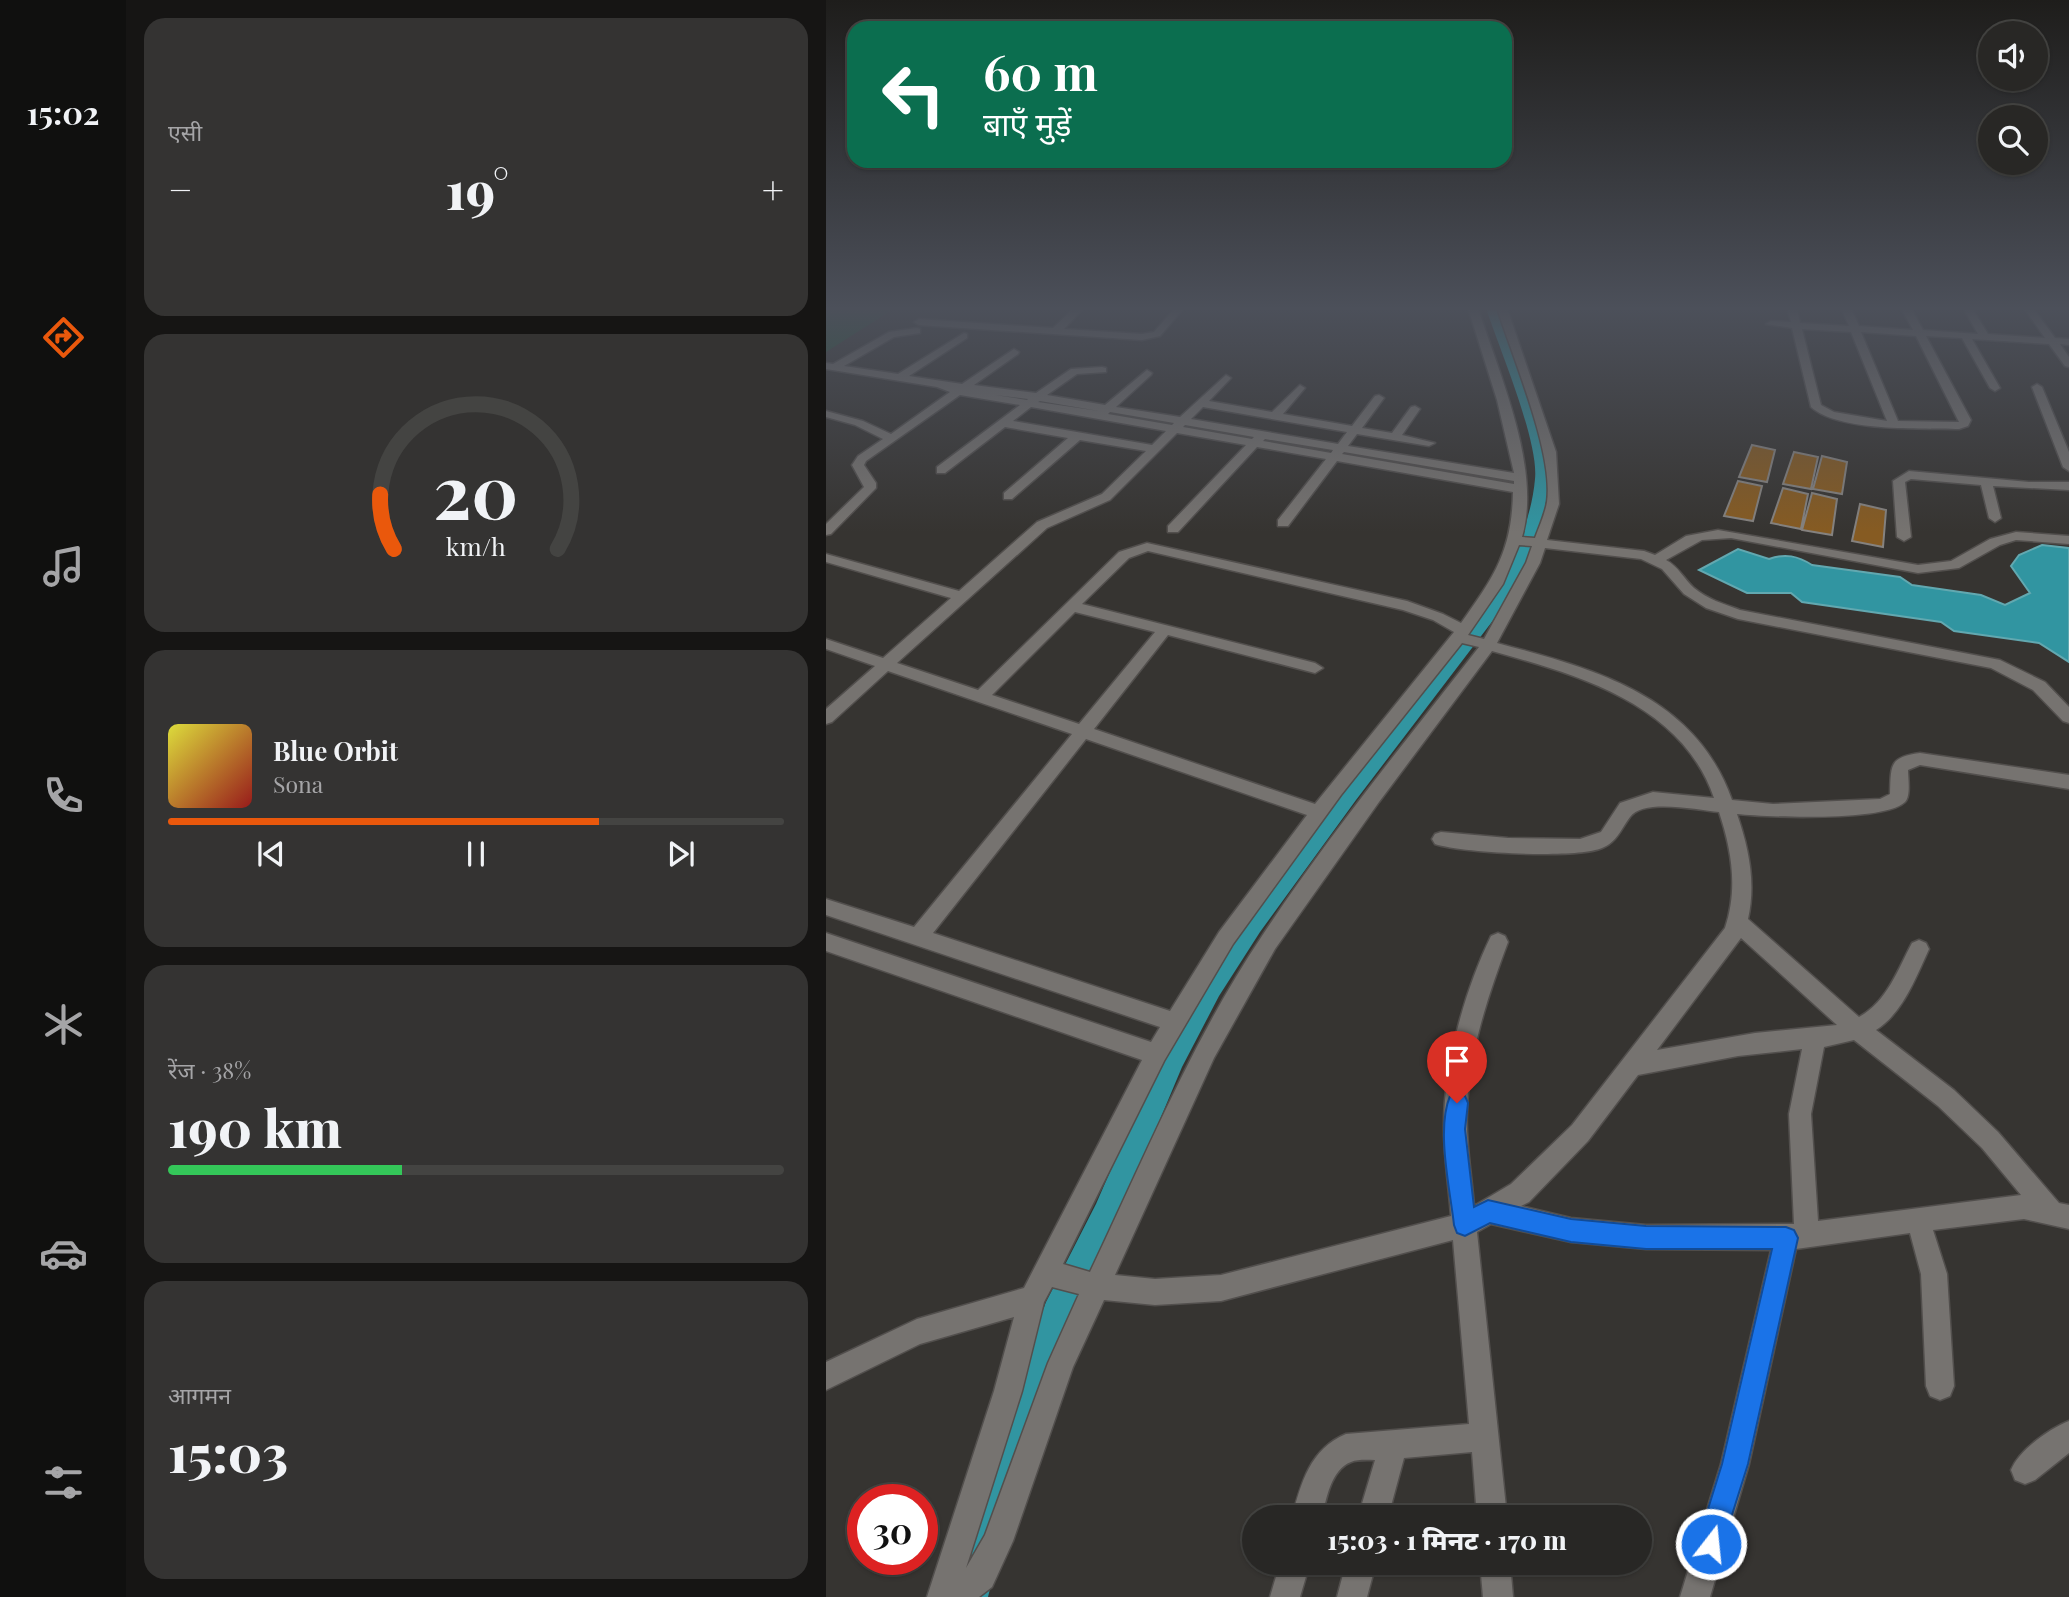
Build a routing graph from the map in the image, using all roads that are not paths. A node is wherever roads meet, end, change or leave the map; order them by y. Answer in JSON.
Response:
{"nodes":[{"id":1,"x":929,"y":383,"type":"edge"},
{"id":2,"x":969,"y":383,"type":"edge"},
{"id":3,"x":1060,"y":383,"type":"edge"},
{"id":4,"x":1136,"y":383,"type":"edge"},
{"id":5,"x":1222,"y":383,"type":"edge"},
{"id":6,"x":1496,"y":383,"type":"edge"},
{"id":7,"x":1527,"y":383,"type":"edge"},
{"id":8,"x":1810,"y":383,"type":"edge"},
{"id":9,"x":1876,"y":383,"type":"edge"},
{"id":10,"x":1945,"y":383,"type":"edge"},
{"id":11,"x":1992,"y":383,"type":"edge"},
{"id":12,"x":2037,"y":387,"type":"dead end"},
{"id":13,"x":961,"y":388,"type":"junction"},
{"id":14,"x":1300,"y":388,"type":"dead end"},
{"id":15,"x":1995,"y":388,"type":"dead end"},
{"id":16,"x":1379,"y":398,"type":"dead end"},
{"id":17,"x":1033,"y":401,"type":"junction"},
{"id":18,"x":1200,"y":403,"type":"junction"},
{"id":19,"x":1415,"y":409,"type":"dead end"},
{"id":20,"x":1104,"y":412,"type":"junction"},
{"id":21,"x":826,"y":415,"type":"edge"},
{"id":22,"x":1275,"y":416,"type":"junction"},
{"id":23,"x":1003,"y":423,"type":"junction"},
{"id":24,"x":1892,"y":424,"type":"junction"},
{"id":25,"x":1178,"y":425,"type":"junction"},
{"id":26,"x":1355,"y":430,"type":"junction"},
{"id":27,"x":1077,"y":436,"type":"junction"},
{"id":28,"x":1395,"y":437,"type":"junction"},
{"id":29,"x":891,"y":438,"type":"junction"},
{"id":30,"x":1259,"y":438,"type":"junction"},
{"id":31,"x":1429,"y":443,"type":"dead end"},
{"id":32,"x":1154,"y":449,"type":"junction"},
{"id":33,"x":1338,"y":452,"type":"junction"},
{"id":34,"x":2069,"y":467,"type":"edge"},
{"id":35,"x":941,"y":470,"type":"dead end"},
{"id":36,"x":1986,"y":481,"type":"junction"},
{"id":37,"x":1520,"y":484,"type":"junction"},
{"id":38,"x":2069,"y":486,"type":"edge"},
{"id":39,"x":1008,"y":496,"type":"dead end"},
{"id":40,"x":1995,"y":518,"type":"dead end"},
{"id":41,"x":1283,"y":523,"type":"dead end"},
{"id":42,"x":1173,"y":528,"type":"dead end"},
{"id":43,"x":826,"y":531,"type":"edge"},
{"id":44,"x":1904,"y":537,"type":"dead end"},
{"id":45,"x":2069,"y":540,"type":"edge"},
{"id":46,"x":1528,"y":541,"type":"junction"},
{"id":47,"x":826,"y":558,"type":"edge"},
{"id":48,"x":1657,"y":560,"type":"junction"},
{"id":49,"x":963,"y":597,"type":"junction"},
{"id":50,"x":1071,"y":606,"type":"junction"},
{"id":51,"x":1164,"y":629,"type":"junction"},
{"id":52,"x":1471,"y":639,"type":"junction"},
{"id":53,"x":826,"y":644,"type":"edge"},
{"id":54,"x":888,"y":665,"type":"junction"},
{"id":55,"x":1315,"y":668,"type":"dead end"},
{"id":56,"x":980,"y":697,"type":"junction"},
{"id":57,"x":2069,"y":717,"type":"edge"},
{"id":58,"x":826,"y":718,"type":"edge"},
{"id":59,"x":1085,"y":731,"type":"junction"},
{"id":60,"x":2069,"y":782,"type":"edge"},
{"id":61,"x":1728,"y":807,"type":"junction"},
{"id":62,"x":1320,"y":812,"type":"junction"},
{"id":63,"x":1441,"y":838,"type":"dead end"},
{"id":64,"x":826,"y":907,"type":"edge"},
{"id":65,"x":1737,"y":922,"type":"junction"},
{"id":66,"x":918,"y":937,"type":"junction"},
{"id":67,"x":826,"y":942,"type":"edge"},
{"id":68,"x":1498,"y":942,"type":"dead end"},
{"id":69,"x":1919,"y":949,"type":"dead end"},
{"id":70,"x":1175,"y":1022,"type":"junction"},
{"id":71,"x":1857,"y":1029,"type":"junction"},
{"id":72,"x":1815,"y":1039,"type":"junction"},
{"id":73,"x":1156,"y":1054,"type":"junction"},
{"id":74,"x":1634,"y":1065,"type":"junction"},
{"id":75,"x":1488,"y":1211,"type":"junction"},
{"id":76,"x":2060,"y":1214,"type":"edge"},
{"id":77,"x":1918,"y":1219,"type":"junction"},
{"id":78,"x":1465,"y":1225,"type":"junction"},
{"id":79,"x":1796,"y":1237,"type":"junction"},
{"id":80,"x":1051,"y":1274,"type":"junction"},
{"id":81,"x":1089,"y":1285,"type":"junction"},
{"id":82,"x":1032,"y":1299,"type":"junction"},
{"id":83,"x":826,"y":1376,"type":"edge"},
{"id":84,"x":1940,"y":1386,"type":"dead end"},
{"id":85,"x":2069,"y":1436,"type":"edge"},
{"id":86,"x":1486,"y":1437,"type":"junction"},
{"id":87,"x":1393,"y":1445,"type":"junction"},
{"id":88,"x":2025,"y":1470,"type":"dead end"},
{"id":89,"x":1310,"y":1505,"type":"edge"},
{"id":90,"x":1376,"y":1505,"type":"edge"},
{"id":91,"x":1491,"y":1505,"type":"edge"},
{"id":92,"x":1291,"y":1575,"type":"edge"},
{"id":93,"x":1358,"y":1575,"type":"edge"},
{"id":94,"x":1496,"y":1575,"type":"edge"},
{"id":95,"x":980,"y":1586,"type":"edge"},
{"id":96,"x":942,"y":1597,"type":"edge"},
{"id":97,"x":955,"y":1597,"type":"edge"},
{"id":98,"x":1285,"y":1597,"type":"edge"},
{"id":99,"x":1352,"y":1597,"type":"edge"},
{"id":100,"x":1498,"y":1597,"type":"edge"},
{"id":101,"x":1695,"y":1597,"type":"edge"}],
"edges":[{"from":1,"to":13,"type":"street"},
{"from":2,"to":13,"type":"street"},
{"from":3,"to":17,"type":"street"},
{"from":4,"to":20,"type":"street"},
{"from":5,"to":18,"type":"street"},
{"from":6,"to":37,"type":"street"},
{"from":7,"to":46,"type":"street"},
{"from":8,"to":24,"type":"street"},
{"from":9,"to":24,"type":"street"},
{"from":10,"to":24,"type":"street"},
{"from":11,"to":15,"type":"street"},
{"from":12,"to":34,"type":"street"},
{"from":13,"to":17,"type":"street"},
{"from":13,"to":29,"type":"street"},
{"from":14,"to":22,"type":"street"},
{"from":16,"to":26,"type":"street"},
{"from":17,"to":20,"type":"street"},
{"from":17,"to":23,"type":"street"},
{"from":18,"to":22,"type":"street"},
{"from":18,"to":25,"type":"street"},
{"from":19,"to":28,"type":"street"},
{"from":20,"to":25,"type":"street"},
{"from":21,"to":29,"type":"street"},
{"from":22,"to":26,"type":"street"},
{"from":23,"to":27,"type":"street"},
{"from":23,"to":35,"type":"street"},
{"from":25,"to":30,"type":"street"},
{"from":25,"to":32,"type":"street"},
{"from":26,"to":28,"type":"street"},
{"from":26,"to":33,"type":"street"},
{"from":27,"to":32,"type":"street"},
{"from":27,"to":39,"type":"street"},
{"from":28,"to":31,"type":"street"},
{"from":29,"to":43,"type":"street"},
{"from":30,"to":33,"type":"street"},
{"from":30,"to":42,"type":"street"},
{"from":32,"to":49,"type":"street"},
{"from":33,"to":37,"type":"street"},
{"from":33,"to":41,"type":"street"},
{"from":36,"to":38,"type":"street"},
{"from":36,"to":40,"type":"street"},
{"from":36,"to":44,"type":"street"},
{"from":37,"to":46,"type":"street"},
{"from":45,"to":48,"type":"street"},
{"from":46,"to":48,"type":"street"},
{"from":46,"to":52,"type":"street"},
{"from":47,"to":49,"type":"street"},
{"from":48,"to":57,"type":"street"},
{"from":49,"to":54,"type":"street"},
{"from":50,"to":51,"type":"street"},
{"from":50,"to":52,"type":"street"},
{"from":50,"to":56,"type":"street"},
{"from":51,"to":55,"type":"street"},
{"from":51,"to":59,"type":"street"},
{"from":52,"to":61,"type":"street"},
{"from":52,"to":62,"type":"street"},
{"from":52,"to":81,"type":"street"},
{"from":53,"to":54,"type":"street"},
{"from":54,"to":56,"type":"street"},
{"from":54,"to":58,"type":"street"},
{"from":56,"to":59,"type":"street"},
{"from":59,"to":62,"type":"street"},
{"from":59,"to":66,"type":"street"},
{"from":60,"to":61,"type":"street"},
{"from":61,"to":63,"type":"street"},
{"from":61,"to":65,"type":"street"},
{"from":62,"to":70,"type":"street"},
{"from":64,"to":66,"type":"street"},
{"from":65,"to":71,"type":"street"},
{"from":65,"to":74,"type":"street"},
{"from":66,"to":70,"type":"street"},
{"from":67,"to":73,"type":"street"},
{"from":68,"to":78,"type":"street"},
{"from":69,"to":71,"type":"street"},
{"from":70,"to":73,"type":"street"},
{"from":71,"to":72,"type":"street"},
{"from":71,"to":76,"type":"street"},
{"from":72,"to":74,"type":"street"},
{"from":72,"to":79,"type":"street"},
{"from":73,"to":80,"type":"street"},
{"from":74,"to":75,"type":"street"},
{"from":75,"to":78,"type":"street"},
{"from":75,"to":79,"type":"street"},
{"from":76,"to":77,"type":"street"},
{"from":77,"to":79,"type":"street"},
{"from":77,"to":84,"type":"street"},
{"from":78,"to":81,"type":"street"},
{"from":78,"to":86,"type":"street"},
{"from":79,"to":101,"type":"street"},
{"from":80,"to":81,"type":"street"},
{"from":80,"to":82,"type":"street"},
{"from":81,"to":95,"type":"street"},
{"from":82,"to":83,"type":"street"},
{"from":82,"to":96,"type":"street"},
{"from":85,"to":88,"type":"street"},
{"from":86,"to":87,"type":"street"},
{"from":86,"to":91,"type":"street"},
{"from":87,"to":89,"type":"street"},
{"from":87,"to":90,"type":"street"},
{"from":92,"to":98,"type":"street"},
{"from":93,"to":99,"type":"street"},
{"from":94,"to":100,"type":"street"},
{"from":95,"to":97,"type":"street"}]}
